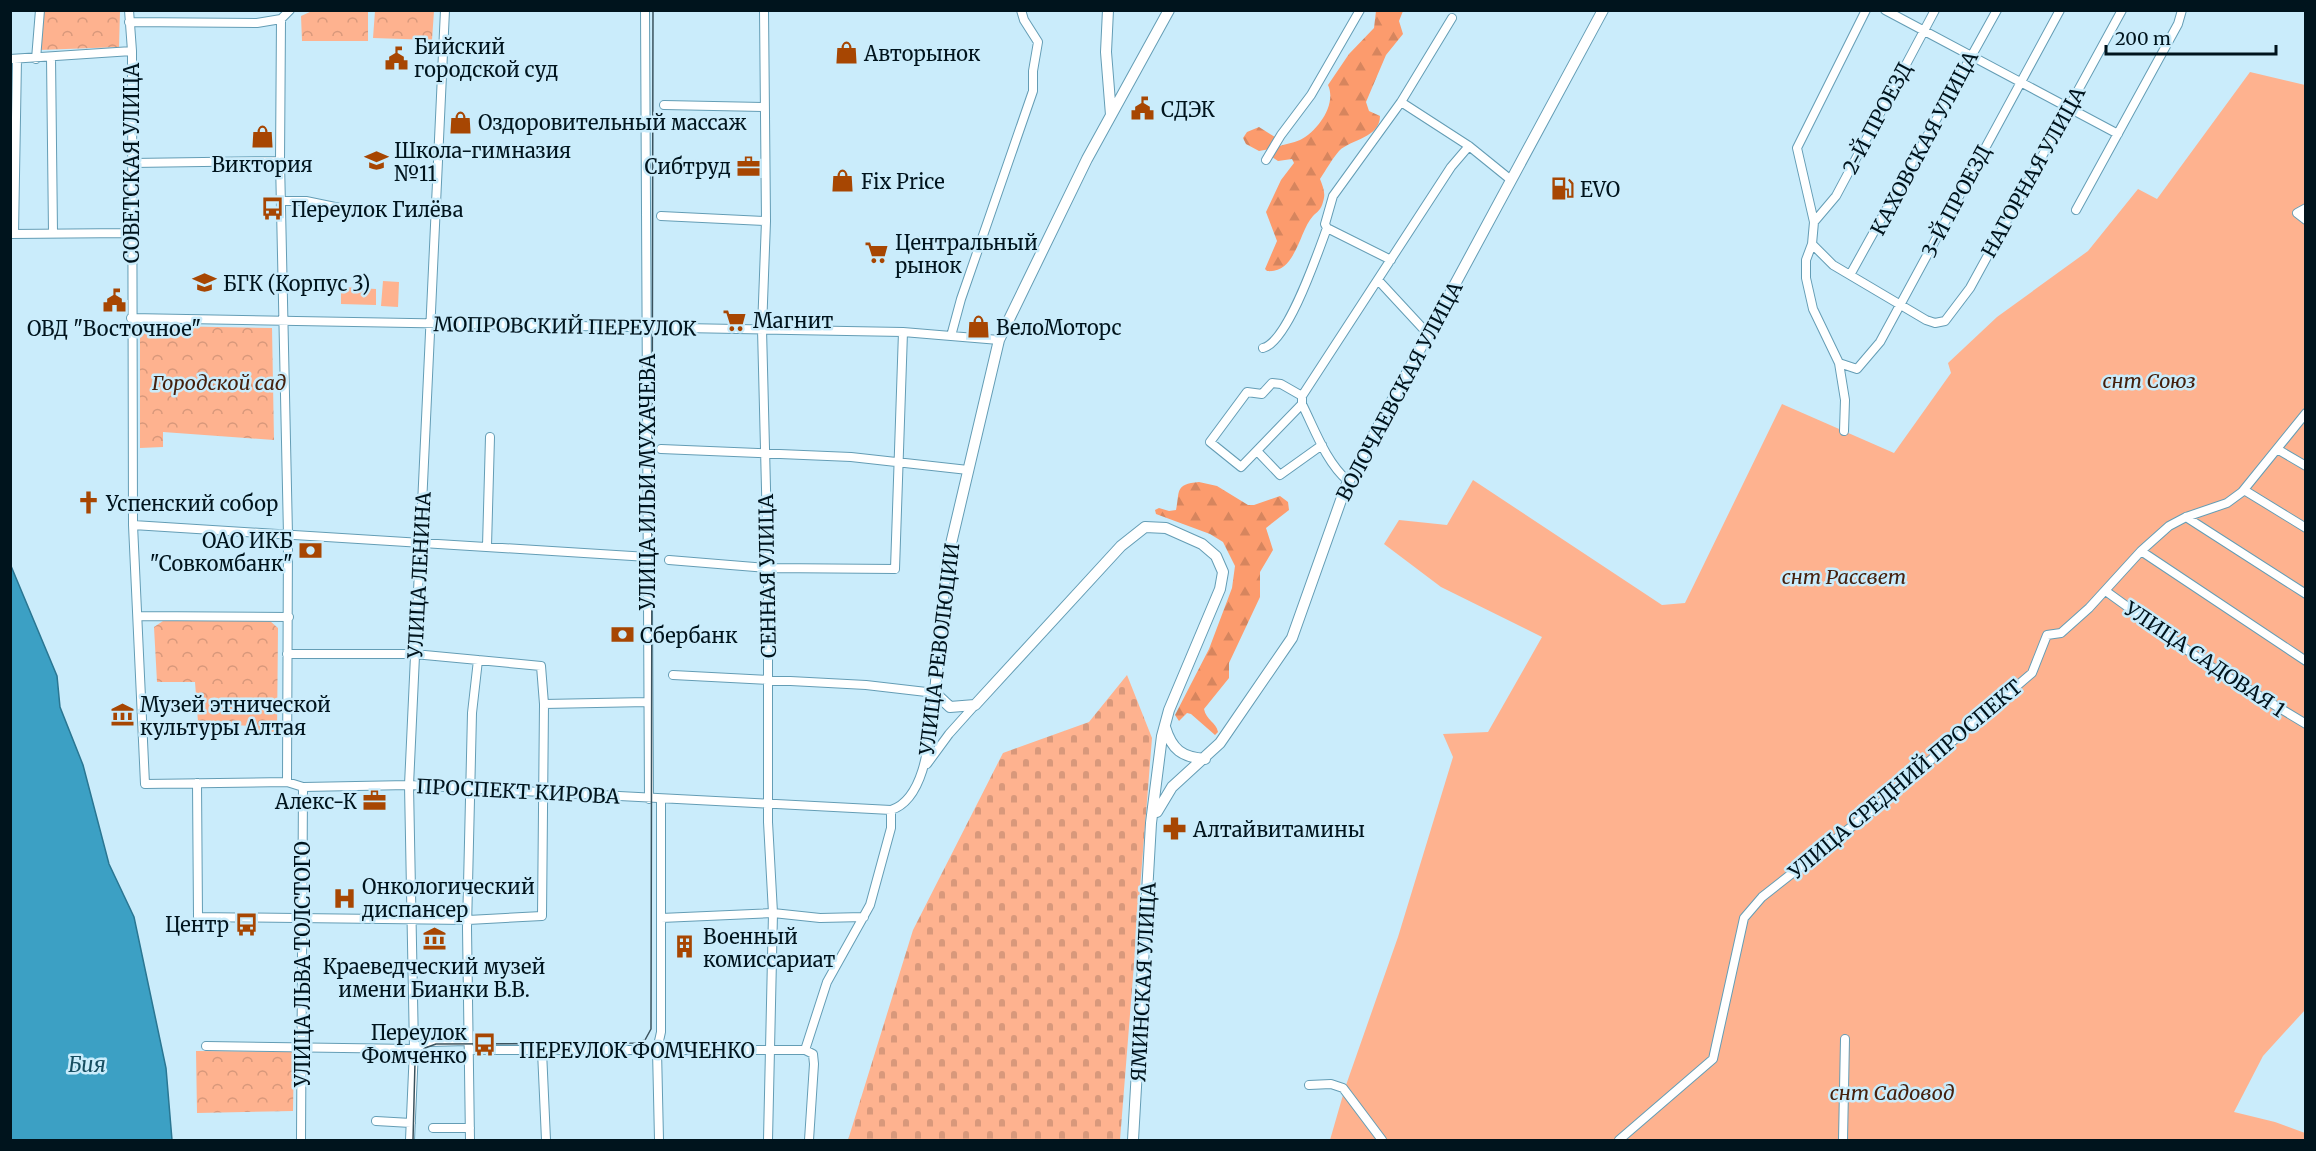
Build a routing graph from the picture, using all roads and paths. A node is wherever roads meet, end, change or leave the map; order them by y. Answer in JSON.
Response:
{"nodes":[{"id":1,"x":40,"y":10,"type":"edge"},
{"id":2,"x":129,"y":10,"type":"edge"},
{"id":3,"x":290,"y":10,"type":"edge"},
{"id":4,"x":446,"y":10,"type":"edge"},
{"id":5,"x":645,"y":10,"type":"edge"},
{"id":6,"x":764,"y":10,"type":"edge"},
{"id":7,"x":1021,"y":10,"type":"edge"},
{"id":8,"x":1108,"y":10,"type":"edge"},
{"id":9,"x":1163,"y":10,"type":"edge"},
{"id":10,"x":1169,"y":10,"type":"edge"},
{"id":11,"x":1360,"y":10,"type":"edge"},
{"id":12,"x":1603,"y":10,"type":"edge"},
{"id":13,"x":1866,"y":10,"type":"edge"},
{"id":14,"x":1885,"y":10,"type":"edge"},
{"id":15,"x":1935,"y":10,"type":"edge"},
{"id":16,"x":1997,"y":10,"type":"edge"},
{"id":17,"x":2060,"y":10,"type":"edge"},
{"id":18,"x":2122,"y":10,"type":"edge"},
{"id":19,"x":2182,"y":10,"type":"edge"},
{"id":20,"x":1452,"y":18,"type":"dead end"},
{"id":21,"x":281,"y":19,"type":"junction"},
{"id":22,"x":129,"y":22,"type":"junction"},
{"id":23,"x":1162,"y":24,"type":"junction"},
{"id":24,"x":1924,"y":31,"type":"junction"},
{"id":25,"x":132,"y":51,"type":"junction"},
{"id":26,"x":1970,"y":56,"type":"junction"},
{"id":27,"x":51,"y":57,"type":"junction"},
{"id":28,"x":14,"y":59,"type":"edge"},
{"id":29,"x":36,"y":59,"type":"junction"},
{"id":30,"x":2020,"y":81,"type":"junction"},
{"id":31,"x":1401,"y":102,"type":"junction"},
{"id":32,"x":664,"y":105,"type":"dead end"},
{"id":33,"x":763,"y":107,"type":"junction"},
{"id":34,"x":2069,"y":108,"type":"junction"},
{"id":35,"x":1111,"y":117,"type":"junction"},
{"id":36,"x":2118,"y":134,"type":"junction"},
{"id":37,"x":1469,"y":146,"type":"junction"},
{"id":38,"x":1266,"y":160,"type":"dead end"},
{"id":39,"x":280,"y":161,"type":"junction"},
{"id":40,"x":132,"y":163,"type":"junction"},
{"id":41,"x":1511,"y":180,"type":"junction"},
{"id":42,"x":281,"y":201,"type":"junction"},
{"id":43,"x":2306,"y":208,"type":"edge"},
{"id":44,"x":2076,"y":210,"type":"dead end"},
{"id":45,"x":369,"y":214,"type":"dead end"},
{"id":46,"x":661,"y":216,"type":"dead end"},
{"id":47,"x":2306,"y":220,"type":"edge"},
{"id":48,"x":765,"y":221,"type":"junction"},
{"id":49,"x":1814,"y":222,"type":"junction"},
{"id":50,"x":1327,"y":228,"type":"junction"},
{"id":51,"x":53,"y":233,"type":"junction"},
{"id":52,"x":131,"y":233,"type":"junction"},
{"id":53,"x":12,"y":234,"type":"edge"},
{"id":54,"x":1812,"y":244,"type":"junction"},
{"id":55,"x":1391,"y":260,"type":"junction"},
{"id":56,"x":1850,"y":275,"type":"junction"},
{"id":57,"x":1378,"y":280,"type":"junction"},
{"id":58,"x":1901,"y":305,"type":"junction"},
{"id":59,"x":131,"y":318,"type":"junction"},
{"id":60,"x":283,"y":320,"type":"junction"},
{"id":61,"x":431,"y":323,"type":"junction"},
{"id":62,"x":647,"y":327,"type":"junction"},
{"id":63,"x":762,"y":329,"type":"junction"},
{"id":64,"x":903,"y":332,"type":"junction"},
{"id":65,"x":1428,"y":333,"type":"junction"},
{"id":66,"x":951,"y":336,"type":"junction"},
{"id":67,"x":999,"y":340,"type":"junction"},
{"id":68,"x":1263,"y":348,"type":"dead end"},
{"id":69,"x":1839,"y":363,"type":"junction"},
{"id":70,"x":1302,"y":400,"type":"junction"},
{"id":71,"x":2306,"y":413,"type":"edge"},
{"id":72,"x":1844,"y":431,"type":"dead end"},
{"id":73,"x":490,"y":437,"type":"dead end"},
{"id":74,"x":1322,"y":445,"type":"junction"},
{"id":75,"x":661,"y":449,"type":"dead end"},
{"id":76,"x":2277,"y":449,"type":"junction"},
{"id":77,"x":765,"y":452,"type":"junction"},
{"id":78,"x":1258,"y":452,"type":"junction"},
{"id":79,"x":898,"y":461,"type":"junction"},
{"id":80,"x":2306,"y":466,"type":"edge"},
{"id":81,"x":968,"y":470,"type":"junction"},
{"id":82,"x":1348,"y":481,"type":"junction"},
{"id":83,"x":2244,"y":490,"type":"junction"},
{"id":84,"x":2186,"y":517,"type":"junction"},
{"id":85,"x":133,"y":525,"type":"junction"},
{"id":86,"x":2306,"y":528,"type":"edge"},
{"id":87,"x":288,"y":535,"type":"junction"},
{"id":88,"x":422,"y":542,"type":"junction"},
{"id":89,"x":487,"y":546,"type":"junction"},
{"id":90,"x":2141,"y":551,"type":"junction"},
{"id":91,"x":648,"y":557,"type":"junction"},
{"id":92,"x":669,"y":560,"type":"dead end"},
{"id":93,"x":768,"y":568,"type":"junction"},
{"id":94,"x":2107,"y":592,"type":"junction"},
{"id":95,"x":2306,"y":594,"type":"edge"},
{"id":96,"x":138,"y":616,"type":"junction"},
{"id":97,"x":289,"y":617,"type":"junction"},
{"id":98,"x":287,"y":654,"type":"junction"},
{"id":99,"x":414,"y":654,"type":"junction"},
{"id":100,"x":478,"y":660,"type":"junction"},
{"id":101,"x":2306,"y":661,"type":"edge"},
{"id":102,"x":673,"y":675,"type":"dead end"},
{"id":103,"x":769,"y":679,"type":"junction"},
{"id":104,"x":935,"y":693,"type":"junction"},
{"id":105,"x":648,"y":702,"type":"junction"},
{"id":106,"x":544,"y":704,"type":"junction"},
{"id":107,"x":975,"y":705,"type":"junction"},
{"id":108,"x":2306,"y":724,"type":"edge"},
{"id":109,"x":1165,"y":725,"type":"junction"},
{"id":110,"x":1205,"y":759,"type":"junction"},
{"id":111,"x":925,"y":767,"type":"junction"},
{"id":112,"x":287,"y":782,"type":"junction"},
{"id":113,"x":197,"y":783,"type":"junction"},
{"id":114,"x":145,"y":784,"type":"joint"},
{"id":115,"x":409,"y":785,"type":"junction"},
{"id":116,"x":303,"y":787,"type":"junction"},
{"id":117,"x":472,"y":788,"type":"junction"},
{"id":118,"x":543,"y":793,"type":"junction"},
{"id":119,"x":649,"y":799,"type":"junction"},
{"id":120,"x":661,"y":799,"type":"junction"},
{"id":121,"x":768,"y":802,"type":"junction"},
{"id":122,"x":891,"y":810,"type":"junction"},
{"id":123,"x":1152,"y":823,"type":"junction"},
{"id":124,"x":773,"y":913,"type":"junction"},
{"id":125,"x":864,"y":917,"type":"junction"},
{"id":126,"x":302,"y":918,"type":"junction"},
{"id":127,"x":661,"y":918,"type":"junction"},
{"id":128,"x":412,"y":920,"type":"junction"},
{"id":129,"x":468,"y":920,"type":"junction"},
{"id":130,"x":1845,"y":1039,"type":"dead end"},
{"id":131,"x":468,"y":1045,"type":"junction"},
{"id":132,"x":206,"y":1046,"type":"dead end"},
{"id":133,"x":302,"y":1048,"type":"junction"},
{"id":134,"x":771,"y":1049,"type":"junction"},
{"id":135,"x":414,"y":1050,"type":"junction"},
{"id":136,"x":657,"y":1050,"type":"junction"},
{"id":137,"x":805,"y":1050,"type":"junction"},
{"id":138,"x":542,"y":1052,"type":"junction"},
{"id":139,"x":1309,"y":1085,"type":"dead end"},
{"id":140,"x":376,"y":1121,"type":"dead end"},
{"id":141,"x":411,"y":1123,"type":"junction"},
{"id":142,"x":433,"y":1128,"type":"dead end"},
{"id":143,"x":470,"y":1128,"type":"junction"},
{"id":144,"x":301,"y":1140,"type":"edge"},
{"id":145,"x":410,"y":1140,"type":"edge"},
{"id":146,"x":470,"y":1140,"type":"edge"},
{"id":147,"x":546,"y":1140,"type":"edge"},
{"id":148,"x":659,"y":1140,"type":"edge"},
{"id":149,"x":768,"y":1140,"type":"edge"},
{"id":150,"x":809,"y":1140,"type":"edge"},
{"id":151,"x":1133,"y":1140,"type":"edge"},
{"id":152,"x":1382,"y":1140,"type":"edge"},
{"id":153,"x":1619,"y":1140,"type":"edge"},
{"id":154,"x":1843,"y":1140,"type":"edge"}],
"edges":[{"from":1,"to":29,"type":"street"},
{"from":2,"to":22,"type":"street","name":"СОВЕТСКАЯ УЛИЦА"},
{"from":3,"to":21,"type":"street"},
{"from":4,"to":61,"type":"street","name":"УЛИЦА ЛЕНИНА"},
{"from":5,"to":62,"type":"street","name":"УЛИЦА ИЛЬИ МУХАЧЕВА"},
{"from":6,"to":33,"type":"street","name":"СЕННАЯ УЛИЦА"},
{"from":7,"to":66,"type":"street"},
{"from":8,"to":35,"type":"main road"},
{"from":9,"to":23,"type":"main road"},
{"from":10,"to":23,"type":"main road","name":"УЛИЦА РЕВОЛЮЦИИ"},
{"from":11,"to":38,"type":"street"},
{"from":12,"to":41,"type":"main road","name":"ВОЛОЧАЕВСКАЯ УЛИЦА"},
{"from":13,"to":49,"type":"street"},
{"from":14,"to":24,"type":"street"},
{"from":15,"to":24,"type":"street","name":"2-Й ПРОЕЗД"},
{"from":16,"to":26,"type":"street","name":"КАХОВСКАЯ УЛИЦА"},
{"from":17,"to":30,"type":"street","name":"3-Й ПРОЕЗД"},
{"from":18,"to":34,"type":"street","name":"НАГОРНАЯ УЛИЦА"},
{"from":19,"to":36,"type":"street"},
{"from":20,"to":31,"type":"street"},
{"from":21,"to":22,"type":"street"},
{"from":21,"to":39,"type":"street"},
{"from":22,"to":25,"type":"street","name":"СОВЕТСКАЯ УЛИЦА"},
{"from":23,"to":35,"type":"main road","name":"УЛИЦА РЕВОЛЮЦИИ"},
{"from":24,"to":26,"type":"street"},
{"from":24,"to":49,"type":"street","name":"2-Й ПРОЕЗД"},
{"from":25,"to":27,"type":"street"},
{"from":25,"to":40,"type":"street","name":"СОВЕТСКАЯ УЛИЦА"},
{"from":26,"to":30,"type":"street"},
{"from":26,"to":56,"type":"street","name":"КАХОВСКАЯ УЛИЦА"},
{"from":27,"to":29,"type":"street"},
{"from":27,"to":51,"type":"street"},
{"from":28,"to":29,"type":"street"},
{"from":28,"to":53,"type":"street"},
{"from":30,"to":34,"type":"street"},
{"from":30,"to":58,"type":"street","name":"3-Й ПРОЕЗД"},
{"from":31,"to":37,"type":"street"},
{"from":31,"to":50,"type":"street"},
{"from":32,"to":33,"type":"street"},
{"from":33,"to":48,"type":"street","name":"СЕННАЯ УЛИЦА"},
{"from":34,"to":36,"type":"street"},
{"from":34,"to":58,"type":"street","name":"НАГОРНАЯ УЛИЦА"},
{"from":35,"to":67,"type":"main road","name":"УЛИЦА РЕВОЛЮЦИИ"},
{"from":36,"to":44,"type":"street"},
{"from":37,"to":41,"type":"street"},
{"from":37,"to":55,"type":"street"},
{"from":39,"to":40,"type":"street"},
{"from":39,"to":42,"type":"street"},
{"from":40,"to":52,"type":"street","name":"СОВЕТСКАЯ УЛИЦА"},
{"from":41,"to":65,"type":"main road","name":"ВОЛОЧАЕВСКАЯ УЛИЦА"},
{"from":42,"to":45,"type":"street"},
{"from":42,"to":60,"type":"street"},
{"from":43,"to":47,"type":"street"},
{"from":46,"to":48,"type":"street"},
{"from":48,"to":63,"type":"street","name":"СЕННАЯ УЛИЦА"},
{"from":49,"to":54,"type":"street"},
{"from":50,"to":55,"type":"street"},
{"from":50,"to":68,"type":"street"},
{"from":51,"to":52,"type":"street"},
{"from":51,"to":53,"type":"street"},
{"from":52,"to":59,"type":"street","name":"СОВЕТСКАЯ УЛИЦА"},
{"from":54,"to":56,"type":"street"},
{"from":54,"to":69,"type":"street"},
{"from":55,"to":57,"type":"street"},
{"from":56,"to":58,"type":"street"},
{"from":57,"to":65,"type":"street"},
{"from":57,"to":70,"type":"street"},
{"from":58,"to":69,"type":"street","name":"3-Й ПРОЕЗД"},
{"from":59,"to":60,"type":"street","name":"МОПРОВСКИЙ ПЕРЕУЛОК"},
{"from":59,"to":85,"type":"street","name":"СОВЕТСКАЯ УЛИЦА"},
{"from":60,"to":61,"type":"street","name":"МОПРОВСКИЙ ПЕРЕУЛОК"},
{"from":60,"to":87,"type":"street"},
{"from":61,"to":62,"type":"street","name":"МОПРОВСКИЙ ПЕРЕУЛОК"},
{"from":61,"to":88,"type":"street","name":"УЛИЦА ЛЕНИНА"},
{"from":62,"to":63,"type":"street","name":"МОПРОВСКИЙ ПЕРЕУЛОК"},
{"from":62,"to":91,"type":"street","name":"УЛИЦА ИЛЬИ МУХАЧЕВА"},
{"from":63,"to":64,"type":"street","name":"МОПРОВСКИЙ ПЕРЕУЛОК"},
{"from":63,"to":77,"type":"street","name":"СЕННАЯ УЛИЦА"},
{"from":64,"to":66,"type":"street","name":"МОПРОВСКИЙ ПЕРЕУЛОК"},
{"from":64,"to":79,"type":"street"},
{"from":65,"to":82,"type":"main road","name":"ВОЛОЧАЕВСКАЯ УЛИЦА"},
{"from":66,"to":67,"type":"street","name":"МОПРОВСКИЙ ПЕРЕУЛОК"},
{"from":67,"to":81,"type":"main road","name":"УЛИЦА РЕВОЛЮЦИИ"},
{"from":69,"to":72,"type":"street"},
{"from":70,"to":74,"type":"street"},
{"from":70,"to":78,"type":"street"},
{"from":70,"to":78,"type":"street"},
{"from":71,"to":76,"type":"street","name":"УЛИЦА СРЕДНИЙ ПРОСПЕКТ"},
{"from":73,"to":89,"type":"street"},
{"from":74,"to":78,"type":"street"},
{"from":74,"to":82,"type":"street"},
{"from":75,"to":77,"type":"street"},
{"from":76,"to":80,"type":"street"},
{"from":76,"to":83,"type":"street","name":"УЛИЦА СРЕДНИЙ ПРОСПЕКТ"},
{"from":77,"to":79,"type":"street"},
{"from":77,"to":93,"type":"street","name":"СЕННАЯ УЛИЦА"},
{"from":79,"to":81,"type":"street"},
{"from":79,"to":93,"type":"street"},
{"from":81,"to":104,"type":"main road","name":"УЛИЦА РЕВОЛЮЦИИ"},
{"from":82,"to":110,"type":"main road","name":"ВОЛОЧАЕВСКАЯ УЛИЦА"},
{"from":83,"to":84,"type":"street","name":"УЛИЦА СРЕДНИЙ ПРОСПЕКТ"},
{"from":83,"to":86,"type":"street"},
{"from":84,"to":90,"type":"street","name":"УЛИЦА СРЕДНИЙ ПРОСПЕКТ"},
{"from":84,"to":95,"type":"street"},
{"from":85,"to":87,"type":"street"},
{"from":85,"to":96,"type":"street","name":"СОВЕТСКАЯ УЛИЦА"},
{"from":87,"to":88,"type":"street"},
{"from":87,"to":97,"type":"street"},
{"from":88,"to":89,"type":"street"},
{"from":88,"to":99,"type":"street","name":"УЛИЦА ЛЕНИНА"},
{"from":89,"to":91,"type":"street"},
{"from":90,"to":94,"type":"street","name":"УЛИЦА СРЕДНИЙ ПРОСПЕКТ"},
{"from":90,"to":101,"type":"street"},
{"from":91,"to":105,"type":"street","name":"УЛИЦА ИЛЬИ МУХАЧЕВА"},
{"from":92,"to":93,"type":"street"},
{"from":93,"to":103,"type":"street","name":"СЕННАЯ УЛИЦА"},
{"from":94,"to":108,"type":"street","name":"УЛИЦА САДОВАЯ 1"},
{"from":94,"to":153,"type":"street","name":"УЛИЦА СРЕДНИЙ ПРОСПЕКТ"},
{"from":96,"to":97,"type":"street"},
{"from":96,"to":114,"type":"street","name":"СОВЕТСКАЯ УЛИЦА"},
{"from":97,"to":98,"type":"street"},
{"from":98,"to":99,"type":"street"},
{"from":98,"to":112,"type":"street"},
{"from":99,"to":100,"type":"street"},
{"from":99,"to":115,"type":"street","name":"УЛИЦА ЛЕНИНА"},
{"from":100,"to":106,"type":"street"},
{"from":100,"to":117,"type":"street"},
{"from":102,"to":103,"type":"street"},
{"from":103,"to":104,"type":"street"},
{"from":103,"to":121,"type":"street","name":"СЕННАЯ УЛИЦА"},
{"from":104,"to":107,"type":"main road"},
{"from":104,"to":111,"type":"street","name":"УЛИЦА РЕВОЛЮЦИИ"},
{"from":105,"to":106,"type":"street"},
{"from":105,"to":119,"type":"street","name":"УЛИЦА ИЛЬИ МУХАЧЕВА"},
{"from":106,"to":118,"type":"street"},
{"from":107,"to":109,"type":"main road","name":"ЯМИНСКАЯ УЛИЦА"},
{"from":107,"to":111,"type":"street"},
{"from":109,"to":110,"type":"main road"},
{"from":109,"to":123,"type":"main road","name":"ЯМИНСКАЯ УЛИЦА"},
{"from":110,"to":123,"type":"main road","name":"ВОЛОЧАЕВСКАЯ УЛИЦА"},
{"from":111,"to":122,"type":"street","name":"УЛИЦА РЕВОЛЮЦИИ"},
{"from":112,"to":113,"type":"street","name":"ПРОСПЕКТ КИРОВА"},
{"from":112,"to":116,"type":"street","name":"ПРОСПЕКТ КИРОВА"},
{"from":113,"to":114,"type":"street","name":"ПРОСПЕКТ КИРОВА"},
{"from":113,"to":126,"type":"street"},
{"from":115,"to":116,"type":"street","name":"ПРОСПЕКТ КИРОВА"},
{"from":115,"to":117,"type":"street","name":"ПРОСПЕКТ КИРОВА"},
{"from":115,"to":128,"type":"street","name":"УЛИЦА ЛЕНИНА"},
{"from":116,"to":126,"type":"street","name":"УЛИЦА ЛЬВА ТОЛСТОГО"},
{"from":117,"to":118,"type":"street","name":"ПРОСПЕКТ КИРОВА"},
{"from":117,"to":129,"type":"street"},
{"from":118,"to":119,"type":"street","name":"ПРОСПЕКТ КИРОВА"},
{"from":118,"to":129,"type":"street"},
{"from":119,"to":120,"type":"street","name":"ПРОСПЕКТ КИРОВА"},
{"from":120,"to":121,"type":"street","name":"ПРОСПЕКТ КИРОВА"},
{"from":120,"to":127,"type":"street"},
{"from":121,"to":122,"type":"street","name":"ПРОСПЕКТ КИРОВА"},
{"from":121,"to":124,"type":"street","name":"СЕННАЯ УЛИЦА"},
{"from":122,"to":125,"type":"street"},
{"from":123,"to":151,"type":"main road","name":"ЯМИНСКАЯ УЛИЦА"},
{"from":124,"to":125,"type":"street"},
{"from":124,"to":127,"type":"street"},
{"from":124,"to":134,"type":"street","name":"СЕННАЯ УЛИЦА"},
{"from":125,"to":137,"type":"street"},
{"from":126,"to":128,"type":"street"},
{"from":126,"to":133,"type":"street","name":"УЛИЦА ЛЬВА ТОЛСТОГО"},
{"from":127,"to":136,"type":"street"},
{"from":128,"to":129,"type":"street"},
{"from":128,"to":135,"type":"street","name":"УЛИЦА ЛЕНИНА"},
{"from":129,"to":131,"type":"street"},
{"from":130,"to":154,"type":"street"},
{"from":131,"to":135,"type":"street","name":"ПЕРЕУЛОК ФОМЧЕНКО"},
{"from":131,"to":138,"type":"street","name":"ПЕРЕУЛОК ФОМЧЕНКО"},
{"from":131,"to":143,"type":"street"},
{"from":132,"to":133,"type":"street","name":"ПЕРЕУЛОК ФОМЧЕНКО"},
{"from":133,"to":135,"type":"street","name":"ПЕРЕУЛОК ФОМЧЕНКО"},
{"from":133,"to":144,"type":"street","name":"УЛИЦА ЛЬВА ТОЛСТОГО"},
{"from":134,"to":136,"type":"street","name":"ПЕРЕУЛОК ФОМЧЕНКО"},
{"from":134,"to":137,"type":"street","name":"ПЕРЕУЛОК ФОМЧЕНКО"},
{"from":134,"to":149,"type":"street","name":"СЕННАЯ УЛИЦА"},
{"from":135,"to":141,"type":"street","name":"УЛИЦА ЛЕНИНА"},
{"from":136,"to":138,"type":"street","name":"ПЕРЕУЛОК ФОМЧЕНКО"},
{"from":136,"to":148,"type":"street"},
{"from":137,"to":150,"type":"street"},
{"from":138,"to":147,"type":"street"},
{"from":139,"to":152,"type":"street"},
{"from":140,"to":141,"type":"street"},
{"from":141,"to":145,"type":"street","name":"УЛИЦА ЛЕНИНА"},
{"from":142,"to":143,"type":"street"},
{"from":143,"to":146,"type":"street"}]}
